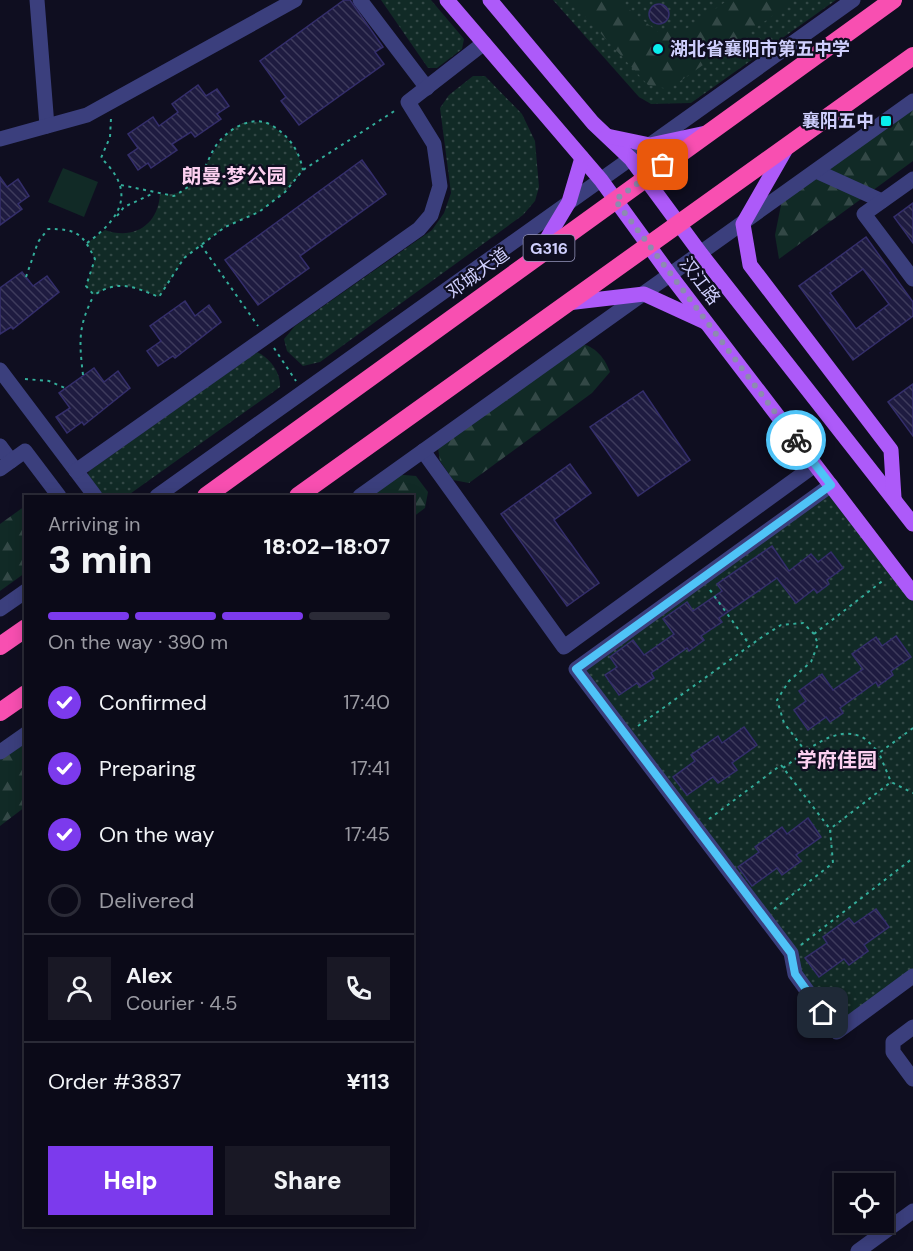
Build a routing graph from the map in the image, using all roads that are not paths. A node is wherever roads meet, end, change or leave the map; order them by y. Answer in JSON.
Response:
{"nodes":[{"id":1,"x":36,"y":0,"type":"edge"},
{"id":2,"x":295,"y":0,"type":"edge"},
{"id":3,"x":360,"y":0,"type":"edge"},
{"id":4,"x":447,"y":0,"type":"edge"},
{"id":5,"x":490,"y":0,"type":"edge"},
{"id":6,"x":853,"y":0,"type":"edge"},
{"id":7,"x":893,"y":0,"type":"edge"},
{"id":8,"x":484,"y":43,"type":"junction"},
{"id":9,"x":913,"y":56,"type":"edge"},
{"id":10,"x":427,"y":88,"type":"junction"},
{"id":11,"x":717,"y":99,"type":"junction"},
{"id":12,"x":913,"y":101,"type":"edge"},
{"id":13,"x":731,"y":117,"type":"junction"},
{"id":14,"x":47,"y":126,"type":"junction"},
{"id":15,"x":709,"y":132,"type":"junction"},
{"id":16,"x":607,"y":136,"type":"junction"},
{"id":17,"x":0,"y":138,"type":"edge"},
{"id":18,"x":789,"y":144,"type":"junction"},
{"id":19,"x":650,"y":145,"type":"junction"},
{"id":20,"x":582,"y":158,"type":"junction"},
{"id":21,"x":631,"y":159,"type":"junction"},
{"id":22,"x":816,"y":171,"type":"junction"},
{"id":23,"x":645,"y":178,"type":"junction"},
{"id":24,"x":913,"y":179,"type":"edge"},
{"id":25,"x":601,"y":180,"type":"junction"},
{"id":26,"x":615,"y":200,"type":"junction"},
{"id":27,"x":882,"y":201,"type":"junction"},
{"id":28,"x":569,"y":202,"type":"junction"},
{"id":29,"x":679,"y":222,"type":"junction"},
{"id":30,"x":743,"y":224,"type":"junction"},
{"id":31,"x":648,"y":244,"type":"junction"},
{"id":32,"x":701,"y":254,"type":"junction"},
{"id":33,"x":536,"y":257,"type":"junction"},
{"id":34,"x":670,"y":275,"type":"junction"},
{"id":35,"x":913,"y":279,"type":"edge"},
{"id":36,"x":644,"y":294,"type":"junction"},
{"id":37,"x":564,"y":304,"type":"junction"},
{"id":38,"x":706,"y":322,"type":"junction"},
{"id":39,"x":0,"y":370,"type":"edge"},
{"id":40,"x":0,"y":446,"type":"edge"},
{"id":41,"x":423,"y":451,"type":"junction"},
{"id":42,"x":5,"y":465,"type":"edge"},
{"id":43,"x":815,"y":465,"type":"junction"},
{"id":44,"x":76,"y":471,"type":"junction"},
{"id":45,"x":831,"y":485,"type":"junction"},
{"id":46,"x":58,"y":495,"type":"edge"},
{"id":47,"x":94,"y":495,"type":"edge"},
{"id":48,"x":158,"y":495,"type":"edge"},
{"id":49,"x":207,"y":495,"type":"edge"},
{"id":50,"x":299,"y":495,"type":"edge"},
{"id":51,"x":361,"y":495,"type":"edge"},
{"id":52,"x":894,"y":498,"type":"junction"},
{"id":53,"x":913,"y":524,"type":"edge"},
{"id":54,"x":24,"y":592,"type":"edge"},
{"id":55,"x":913,"y":593,"type":"edge"},
{"id":56,"x":0,"y":609,"type":"edge"},
{"id":57,"x":24,"y":629,"type":"edge"},
{"id":58,"x":0,"y":646,"type":"edge"},
{"id":59,"x":24,"y":695,"type":"edge"},
{"id":60,"x":0,"y":712,"type":"edge"},
{"id":61,"x":24,"y":735,"type":"edge"},
{"id":62,"x":0,"y":752,"type":"edge"},
{"id":63,"x":913,"y":976,"type":"edge"},
{"id":64,"x":913,"y":1027,"type":"edge"},
{"id":65,"x":913,"y":1079,"type":"edge"},
{"id":66,"x":913,"y":1211,"type":"edge"},
{"id":67,"x":858,"y":1251,"type":"edge"}],
"edges":[{"from":1,"to":14,"type":"street"},
{"from":2,"to":14,"type":"street"},
{"from":3,"to":10,"type":"street"},
{"from":4,"to":8,"type":"main road","name":"汉江路"},
{"from":5,"to":16,"type":"main road","name":"汉江路"},
{"from":6,"to":11,"type":"street"},
{"from":7,"to":13,"type":"highway","name":"邓城大道","number":"G316"},
{"from":8,"to":10,"type":"street"},
{"from":8,"to":20,"type":"main road","name":"汉江路"},
{"from":9,"to":18,"type":"highway"},
{"from":10,"to":44,"type":"street"},
{"from":11,"to":13,"type":"street"},
{"from":11,"to":19,"type":"street"},
{"from":12,"to":22,"type":"street"},
{"from":13,"to":15,"type":"highway","name":"邓城大道","number":"G316"},
{"from":14,"to":17,"type":"street"},
{"from":15,"to":19,"type":"main road"},
{"from":15,"to":23,"type":"highway","name":"邓城大道","number":"G316"},
{"from":16,"to":19,"type":"main road"},
{"from":16,"to":21,"type":"main road","name":"汉江路"},
{"from":18,"to":29,"type":"highway"},
{"from":18,"to":30,"type":"main road"},
{"from":19,"to":21,"type":"street"},
{"from":20,"to":25,"type":"main road","name":"汉江路"},
{"from":20,"to":28,"type":"main road"},
{"from":21,"to":23,"type":"main road","name":"汉江路"},
{"from":21,"to":25,"type":"street"},
{"from":22,"to":27,"type":"street"},
{"from":22,"to":30,"type":"street"},
{"from":23,"to":26,"type":"highway","name":"邓城大道","number":"G316"},
{"from":23,"to":29,"type":"main road","name":"汉江路"},
{"from":24,"to":27,"type":"street"},
{"from":25,"to":26,"type":"main road","name":"汉江路"},
{"from":25,"to":28,"type":"street"},
{"from":26,"to":31,"type":"main road","name":"汉江路"},
{"from":26,"to":33,"type":"highway","name":"邓城大道","number":"G316"},
{"from":27,"to":35,"type":"street"},
{"from":28,"to":33,"type":"main road"},
{"from":28,"to":48,"type":"street"},
{"from":29,"to":31,"type":"highway"},
{"from":29,"to":32,"type":"main road","name":"汉江路"},
{"from":30,"to":32,"type":"street"},
{"from":30,"to":52,"type":"main road"},
{"from":31,"to":34,"type":"main road","name":"汉江路"},
{"from":31,"to":37,"type":"highway"},
{"from":32,"to":34,"type":"street"},
{"from":32,"to":52,"type":"main road","name":"汉江路"},
{"from":33,"to":49,"type":"highway","name":"邓城大道","number":"G316"},
{"from":34,"to":36,"type":"street"},
{"from":34,"to":38,"type":"main road","name":"汉江路"},
{"from":36,"to":37,"type":"main road"},
{"from":36,"to":38,"type":"main road"},
{"from":36,"to":41,"type":"street"},
{"from":37,"to":50,"type":"highway"},
{"from":38,"to":43,"type":"main road","name":"汉江路"},
{"from":39,"to":44,"type":"street"},
{"from":40,"to":42,"type":"street"},
{"from":41,"to":43,"type":"street"},
{"from":41,"to":51,"type":"street"},
{"from":42,"to":46,"type":"street"},
{"from":43,"to":45,"type":"main road","name":"汉江路"},
{"from":44,"to":47,"type":"street"},
{"from":45,"to":55,"type":"main road","name":"汉江路"},
{"from":45,"to":63,"type":"street"},
{"from":52,"to":53,"type":"main road","name":"汉江路"},
{"from":54,"to":56,"type":"street"},
{"from":57,"to":58,"type":"highway"},
{"from":59,"to":60,"type":"highway"},
{"from":61,"to":62,"type":"street"},
{"from":64,"to":65,"type":"street"},
{"from":66,"to":67,"type":"street"}]}
